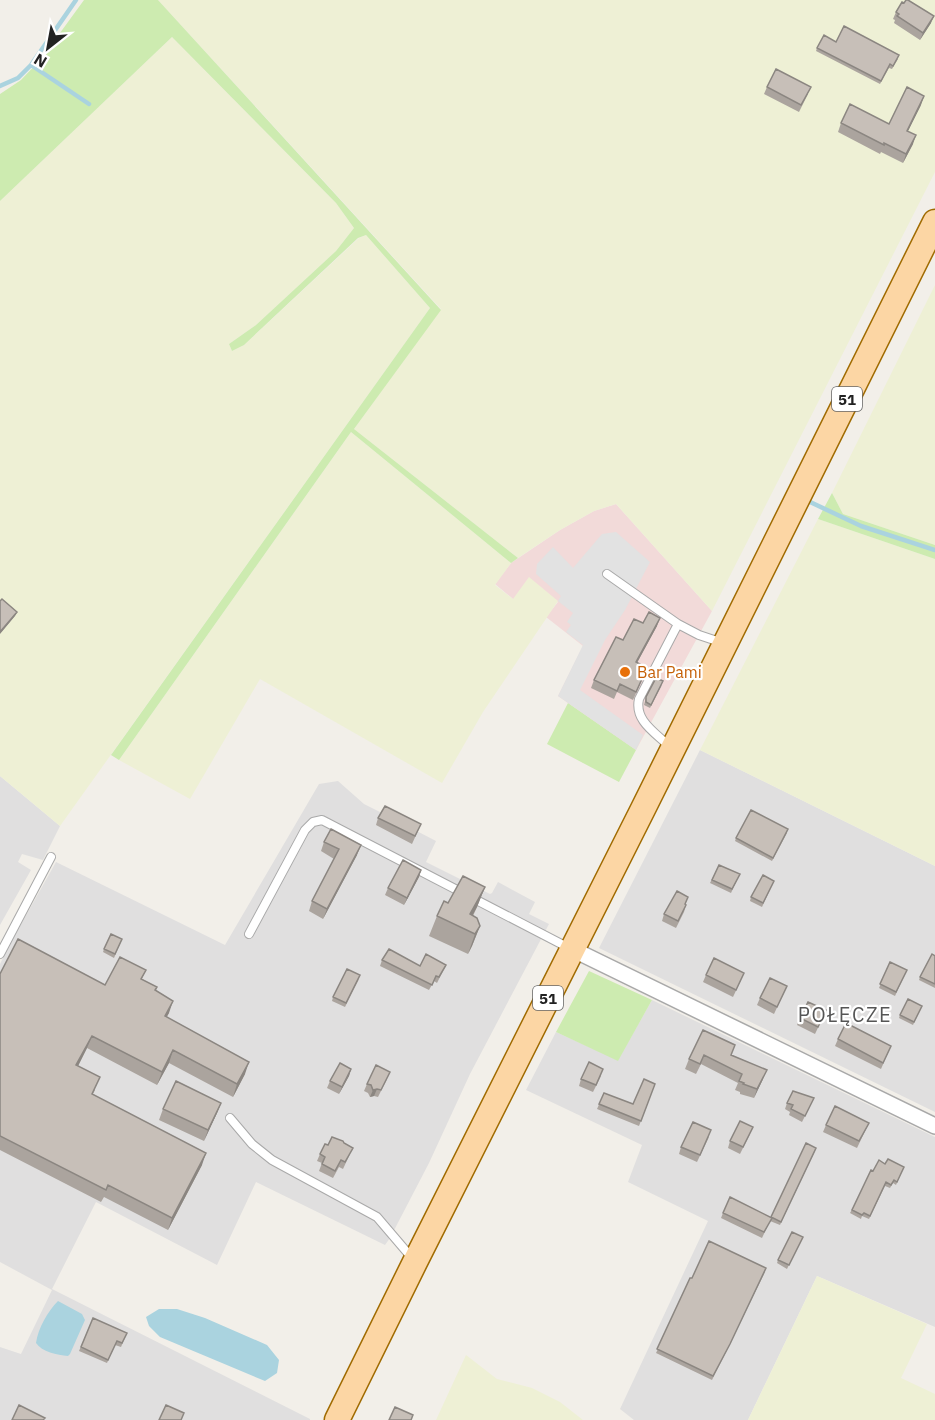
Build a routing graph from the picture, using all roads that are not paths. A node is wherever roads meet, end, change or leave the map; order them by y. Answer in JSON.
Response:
{"nodes":[{"id":1,"x":935,"y":222,"type":"edge"},
{"id":2,"x":607,"y":574,"type":"dead end"},
{"id":3,"x":678,"y":624,"type":"junction"},
{"id":4,"x":724,"y":644,"type":"junction"},
{"id":5,"x":672,"y":748,"type":"junction"},
{"id":6,"x":51,"y":857,"type":"dead end"},
{"id":7,"x":249,"y":934,"type":"dead end"},
{"id":8,"x":572,"y":949,"type":"junction"},
{"id":9,"x":0,"y":954,"type":"edge"},
{"id":10,"x":230,"y":1118,"type":"dead end"},
{"id":11,"x":935,"y":1126,"type":"edge"},
{"id":12,"x":415,"y":1262,"type":"junction"},
{"id":13,"x":337,"y":1420,"type":"edge"}],
"edges":[{"from":1,"to":4,"type":"main road","number":"51"},
{"from":2,"to":3,"type":"lane"},
{"from":3,"to":4,"type":"lane"},
{"from":3,"to":5,"type":"lane"},
{"from":4,"to":5,"type":"main road","number":"51"},
{"from":5,"to":8,"type":"main road","number":"51"},
{"from":6,"to":9,"type":"lane"},
{"from":7,"to":8,"type":"lane"},
{"from":8,"to":11,"type":"street"},
{"from":8,"to":12,"type":"main road","number":"51"},
{"from":10,"to":12,"type":"lane"},
{"from":12,"to":13,"type":"main road","number":"51"}]}
